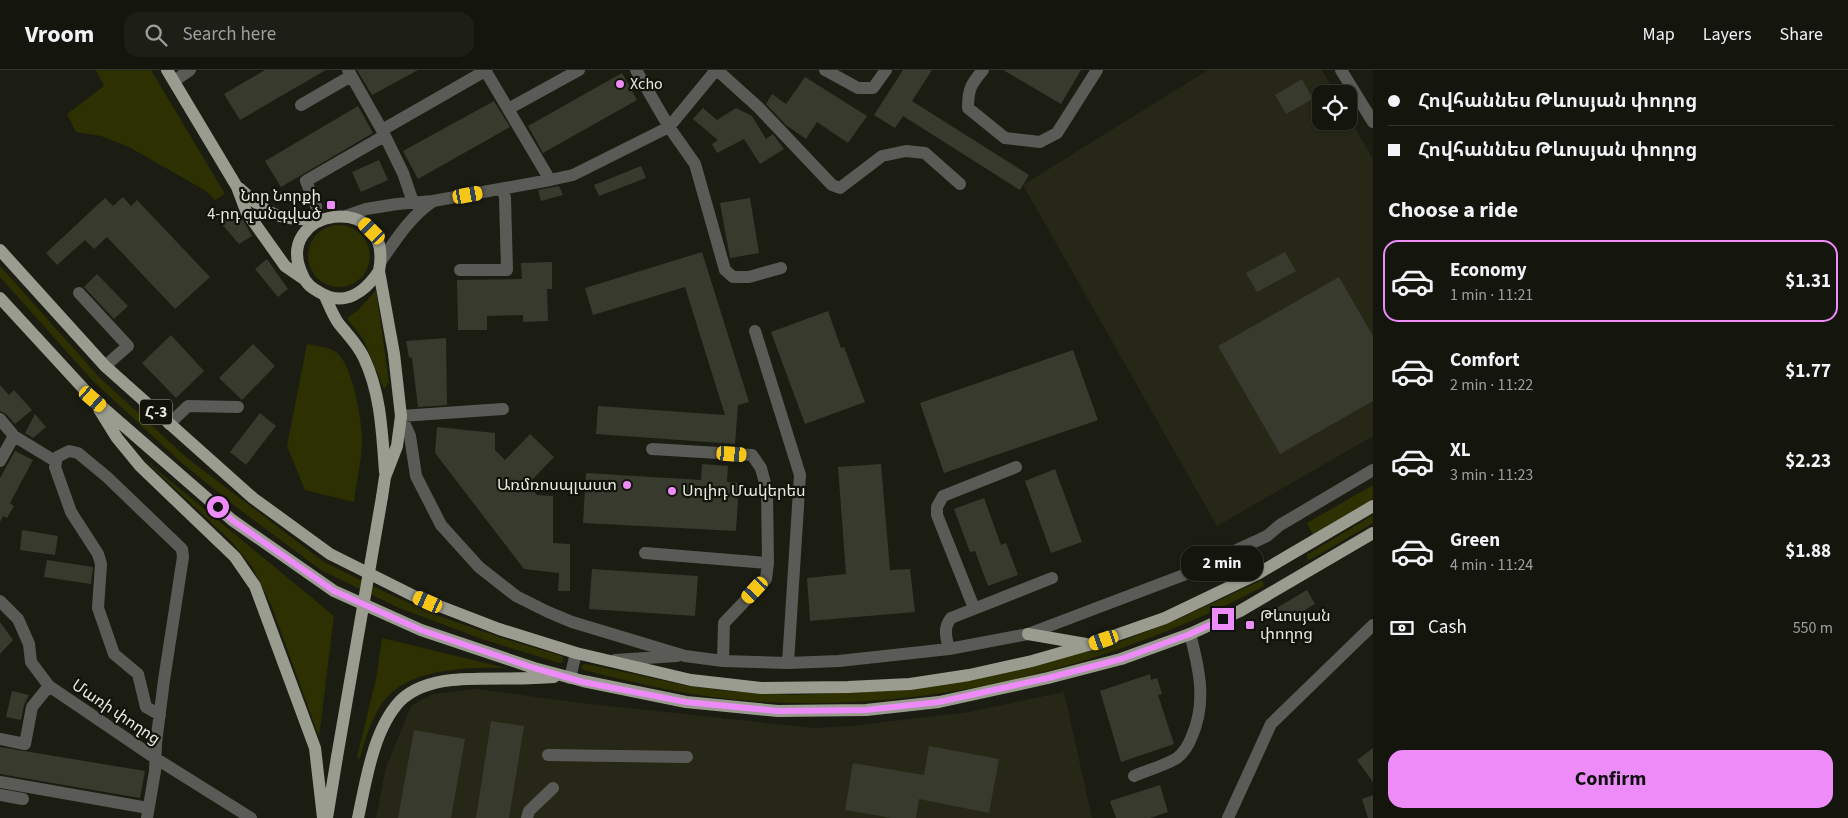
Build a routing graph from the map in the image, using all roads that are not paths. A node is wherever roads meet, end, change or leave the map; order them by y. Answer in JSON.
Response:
{"nodes":[{"id":1,"x":190,"y":70,"type":"edge"},
{"id":2,"x":485,"y":70,"type":"edge"},
{"id":3,"x":579,"y":70,"type":"edge"},
{"id":4,"x":636,"y":70,"type":"edge"},
{"id":5,"x":717,"y":70,"type":"edge"},
{"id":6,"x":825,"y":70,"type":"edge"},
{"id":7,"x":886,"y":70,"type":"edge"},
{"id":8,"x":982,"y":70,"type":"edge"},
{"id":9,"x":1097,"y":70,"type":"edge"},
{"id":10,"x":1340,"y":70,"type":"edge"},
{"id":11,"x":350,"y":73,"type":"edge"},
{"id":12,"x":170,"y":76,"type":"edge"},
{"id":13,"x":301,"y":105,"type":"dead end"},
{"id":14,"x":508,"y":110,"type":"junction"},
{"id":15,"x":1373,"y":122,"type":"edge"},
{"id":16,"x":669,"y":127,"type":"junction"},
{"id":17,"x":383,"y":133,"type":"junction"},
{"id":18,"x":550,"y":180,"type":"junction"},
{"id":19,"x":960,"y":184,"type":"dead end"},
{"id":20,"x":237,"y":187,"type":"junction"},
{"id":21,"x":503,"y":189,"type":"junction"},
{"id":22,"x":433,"y":201,"type":"junction"},
{"id":23,"x":413,"y":202,"type":"junction"},
{"id":24,"x":346,"y":216,"type":"junction"},
{"id":25,"x":319,"y":219,"type":"junction"},
{"id":26,"x":0,"y":250,"type":"edge"},
{"id":27,"x":380,"y":266,"type":"junction"},
{"id":28,"x":781,"y":268,"type":"dead end"},
{"id":29,"x":460,"y":270,"type":"dead end"},
{"id":30,"x":304,"y":279,"type":"junction"},
{"id":31,"x":79,"y":293,"type":"dead end"},
{"id":32,"x":325,"y":296,"type":"junction"},
{"id":33,"x":0,"y":298,"type":"edge"},
{"id":34,"x":755,"y":331,"type":"dead end"},
{"id":35,"x":105,"y":366,"type":"junction"},
{"id":36,"x":93,"y":399,"type":"junction"},
{"id":37,"x":238,"y":408,"type":"dead end"},
{"id":38,"x":503,"y":408,"type":"dead end"},
{"id":39,"x":401,"y":416,"type":"junction"},
{"id":40,"x":0,"y":419,"type":"edge"},
{"id":41,"x":169,"y":424,"type":"junction"},
{"id":42,"x":14,"y":436,"type":"junction"},
{"id":43,"x":652,"y":449,"type":"dead end"},
{"id":44,"x":0,"y":461,"type":"edge"},
{"id":45,"x":54,"y":461,"type":"junction"},
{"id":46,"x":1016,"y":468,"type":"dead end"},
{"id":47,"x":1373,"y":470,"type":"edge"},
{"id":48,"x":385,"y":477,"type":"junction"},
{"id":49,"x":1373,"y":506,"type":"edge"},
{"id":50,"x":1373,"y":533,"type":"edge"},
{"id":51,"x":1304,"y":548,"type":"junction"},
{"id":52,"x":646,"y":553,"type":"dead end"},
{"id":53,"x":768,"y":562,"type":"junction"},
{"id":54,"x":1315,"y":567,"type":"junction"},
{"id":55,"x":1259,"y":574,"type":"junction"},
{"id":56,"x":1052,"y":578,"type":"dead end"},
{"id":57,"x":1271,"y":592,"type":"junction"},
{"id":58,"x":0,"y":601,"type":"edge"},
{"id":59,"x":974,"y":608,"type":"junction"},
{"id":60,"x":1373,"y":625,"type":"edge"},
{"id":61,"x":1028,"y":634,"type":"junction"},
{"id":62,"x":1190,"y":634,"type":"junction"},
{"id":63,"x":1088,"y":645,"type":"junction"},
{"id":64,"x":949,"y":649,"type":"junction"},
{"id":65,"x":576,"y":653,"type":"junction"},
{"id":66,"x":685,"y":656,"type":"junction"},
{"id":67,"x":608,"y":661,"type":"junction"},
{"id":68,"x":723,"y":661,"type":"junction"},
{"id":69,"x":788,"y":663,"type":"junction"},
{"id":70,"x":567,"y":677,"type":"junction"},
{"id":71,"x":49,"y":686,"type":"junction"},
{"id":72,"x":160,"y":715,"type":"junction"},
{"id":73,"x":0,"y":739,"type":"edge"},
{"id":74,"x":548,"y":755,"type":"dead end"},
{"id":75,"x":687,"y":757,"type":"dead end"},
{"id":76,"x":155,"y":758,"type":"junction"},
{"id":77,"x":1134,"y":776,"type":"dead end"},
{"id":78,"x":0,"y":782,"type":"edge"},
{"id":79,"x":554,"y":788,"type":"dead end"},
{"id":80,"x":0,"y":794,"type":"edge"},
{"id":81,"x":23,"y":799,"type":"dead end"},
{"id":82,"x":147,"y":813,"type":"edge"},
{"id":83,"x":252,"y":818,"type":"edge"},
{"id":84,"x":323,"y":818,"type":"edge"},
{"id":85,"x":327,"y":818,"type":"edge"},
{"id":86,"x":358,"y":818,"type":"edge"},
{"id":87,"x":527,"y":818,"type":"edge"},
{"id":88,"x":1228,"y":818,"type":"edge"}],
"edges":[{"from":1,"to":12,"type":"street"},
{"from":2,"to":14,"type":"street"},
{"from":2,"to":17,"type":"street"},
{"from":3,"to":14,"type":"street"},
{"from":4,"to":16,"type":"street"},
{"from":5,"to":16,"type":"street"},
{"from":5,"to":19,"type":"street"},
{"from":6,"to":7,"type":"street"},
{"from":8,"to":9,"type":"street"},
{"from":10,"to":15,"type":"street"},
{"from":11,"to":13,"type":"street"},
{"from":11,"to":17,"type":"street"},
{"from":12,"to":20,"type":"main road"},
{"from":14,"to":18,"type":"street"},
{"from":16,"to":18,"type":"street"},
{"from":16,"to":28,"type":"street"},
{"from":17,"to":23,"type":"street"},
{"from":17,"to":25,"type":"street"},
{"from":18,"to":21,"type":"street"},
{"from":20,"to":25,"type":"main road"},
{"from":20,"to":30,"type":"main road"},
{"from":21,"to":22,"type":"street"},
{"from":21,"to":29,"type":"street"},
{"from":22,"to":23,"type":"street"},
{"from":22,"to":27,"type":"street"},
{"from":23,"to":24,"type":"street"},
{"from":24,"to":25,"type":"main road"},
{"from":24,"to":27,"type":"main road"},
{"from":25,"to":30,"type":"main road"},
{"from":26,"to":35,"type":"main road","number":"Հ-3"},
{"from":27,"to":32,"type":"main road"},
{"from":27,"to":39,"type":"main road"},
{"from":30,"to":32,"type":"main road"},
{"from":31,"to":35,"type":"street"},
{"from":32,"to":48,"type":"main road"},
{"from":33,"to":36,"type":"main road","number":"Հ-3"},
{"from":34,"to":69,"type":"street"},
{"from":35,"to":41,"type":"main road","number":"Հ-3"},
{"from":36,"to":70,"type":"main road","number":"Հ-3"},
{"from":36,"to":84,"type":"main road"},
{"from":37,"to":41,"type":"street"},
{"from":38,"to":39,"type":"street"},
{"from":39,"to":48,"type":"main road"},
{"from":39,"to":66,"type":"street"},
{"from":40,"to":42,"type":"street"},
{"from":41,"to":65,"type":"main road","number":"Հ-3"},
{"from":42,"to":44,"type":"street"},
{"from":42,"to":45,"type":"street"},
{"from":43,"to":53,"type":"street"},
{"from":45,"to":72,"type":"street"},
{"from":45,"to":72,"type":"street"},
{"from":46,"to":59,"type":"street"},
{"from":47,"to":61,"type":"street"},
{"from":48,"to":85,"type":"main road","bridge":true},
{"from":49,"to":51,"type":"main road","number":"Հ-3"},
{"from":50,"to":54,"type":"main road","number":"Հ-3"},
{"from":51,"to":54,"type":"main road"},
{"from":51,"to":55,"type":"main road","number":"Հ-3"},
{"from":52,"to":53,"type":"street"},
{"from":53,"to":68,"type":"street"},
{"from":54,"to":57,"type":"main road","number":"Հ-3"},
{"from":55,"to":57,"type":"main road"},
{"from":55,"to":63,"type":"main road","number":"Հ-3"},
{"from":56,"to":59,"type":"street"},
{"from":57,"to":62,"type":"main road","number":"Հ-3"},
{"from":58,"to":71,"type":"street","name":"Մառի փողոց"},
{"from":59,"to":64,"type":"street"},
{"from":60,"to":88,"type":"street"},
{"from":61,"to":63,"type":"main road"},
{"from":61,"to":64,"type":"street"},
{"from":62,"to":70,"type":"main road","number":"Հ-3"},
{"from":62,"to":77,"type":"street"},
{"from":63,"to":67,"type":"main road","number":"Հ-3"},
{"from":64,"to":69,"type":"street"},
{"from":65,"to":67,"type":"main road","number":"Հ-3"},
{"from":65,"to":70,"type":"street"},
{"from":66,"to":67,"type":"street"},
{"from":66,"to":68,"type":"street"},
{"from":68,"to":69,"type":"street"},
{"from":70,"to":86,"type":"main road"},
{"from":71,"to":73,"type":"street"},
{"from":71,"to":76,"type":"street","name":"Մառի փողոց"},
{"from":72,"to":76,"type":"street"},
{"from":74,"to":75,"type":"street"},
{"from":76,"to":82,"type":"street"},
{"from":76,"to":83,"type":"street","name":"Մառի փողոց"},
{"from":78,"to":82,"type":"street"},
{"from":79,"to":87,"type":"street"},
{"from":80,"to":81,"type":"street"}]}
